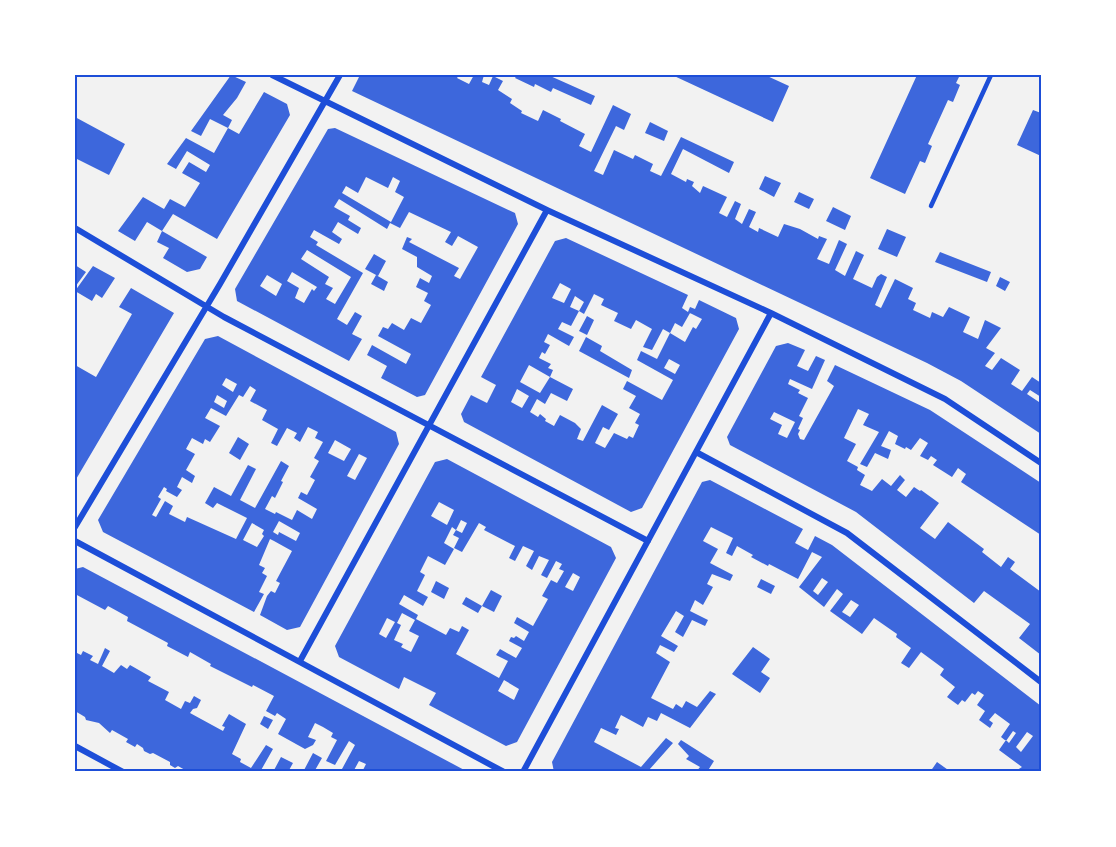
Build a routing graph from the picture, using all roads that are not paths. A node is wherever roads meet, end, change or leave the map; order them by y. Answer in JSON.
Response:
{"nodes":[{"id":1,"x":272,"y":75,"type":"edge"},
{"id":2,"x":340,"y":75,"type":"edge"},
{"id":3,"x":991,"y":75,"type":"edge"},
{"id":4,"x":325,"y":103,"type":"junction"},
{"id":5,"x":931,"y":206,"type":"dead end"},
{"id":6,"x":547,"y":210,"type":"junction"},
{"id":7,"x":75,"y":228,"type":"edge"},
{"id":8,"x":205,"y":306,"type":"junction"},
{"id":9,"x":771,"y":314,"type":"junction"},
{"id":10,"x":429,"y":425,"type":"junction"},
{"id":11,"x":696,"y":452,"type":"junction"},
{"id":12,"x":1041,"y":463,"type":"edge"},
{"id":13,"x":75,"y":526,"type":"edge"},
{"id":14,"x":75,"y":541,"type":"edge"},
{"id":15,"x":648,"y":542,"type":"junction"},
{"id":16,"x":300,"y":661,"type":"junction"},
{"id":17,"x":1041,"y":682,"type":"edge"},
{"id":18,"x":75,"y":746,"type":"edge"},
{"id":19,"x":123,"y":772,"type":"edge"},
{"id":20,"x":504,"y":772,"type":"edge"},
{"id":21,"x":523,"y":772,"type":"edge"}],
"edges":[{"from":1,"to":4,"type":"street"},
{"from":2,"to":4,"type":"street"},
{"from":3,"to":5,"type":"lane"},
{"from":4,"to":6,"type":"street"},
{"from":4,"to":8,"type":"street"},
{"from":6,"to":9,"type":"street"},
{"from":6,"to":10,"type":"street"},
{"from":7,"to":8,"type":"street"},
{"from":8,"to":10,"type":"street"},
{"from":8,"to":13,"type":"street"},
{"from":9,"to":11,"type":"street"},
{"from":9,"to":12,"type":"street"},
{"from":10,"to":15,"type":"street"},
{"from":10,"to":16,"type":"street"},
{"from":11,"to":15,"type":"street"},
{"from":11,"to":17,"type":"street"},
{"from":14,"to":16,"type":"street"},
{"from":15,"to":21,"type":"street"},
{"from":16,"to":20,"type":"street"},
{"from":18,"to":19,"type":"street"}]}
